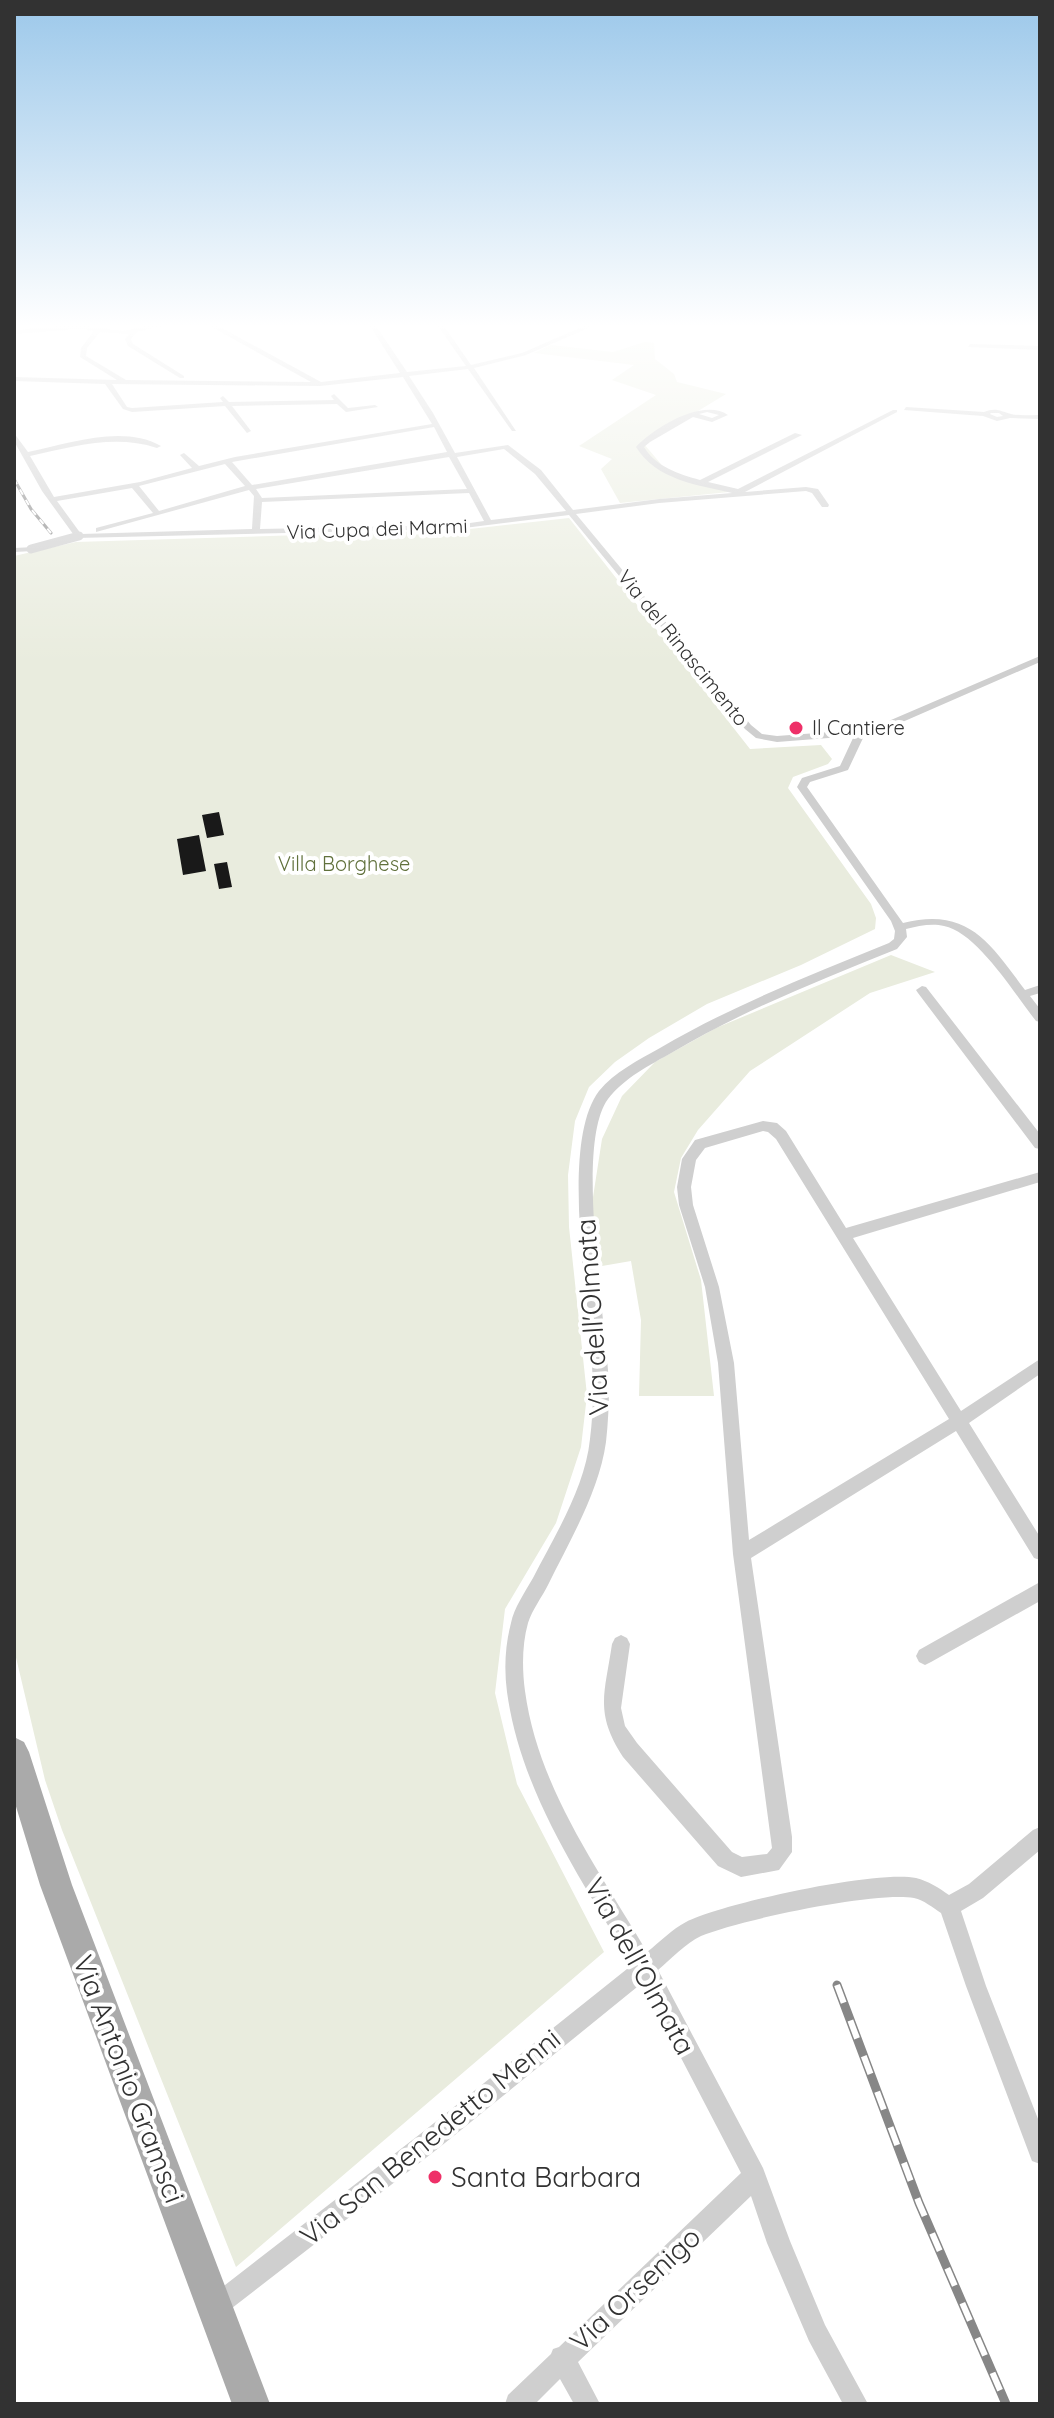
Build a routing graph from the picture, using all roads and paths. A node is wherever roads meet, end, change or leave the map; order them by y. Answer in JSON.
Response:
{"nodes":[{"id":1,"x":16,"y":439,"type":"edge"},
{"id":2,"x":356,"y":439,"type":"edge"},
{"id":3,"x":443,"y":439,"type":"edge"},
{"id":4,"x":649,"y":439,"type":"edge"},
{"id":5,"x":790,"y":439,"type":"edge"},
{"id":6,"x":841,"y":439,"type":"edge"},
{"id":7,"x":157,"y":446,"type":"dead end"},
{"id":8,"x":25,"y":455,"type":"junction"},
{"id":9,"x":184,"y":455,"type":"dead end"},
{"id":10,"x":452,"y":455,"type":"junction"},
{"id":11,"x":227,"y":461,"type":"junction"},
{"id":12,"x":197,"y":469,"type":"junction"},
{"id":13,"x":703,"y":482,"type":"junction"},
{"id":14,"x":134,"y":485,"type":"junction"},
{"id":15,"x":252,"y":487,"type":"junction"},
{"id":16,"x":471,"y":491,"type":"junction"},
{"id":17,"x":739,"y":492,"type":"junction"},
{"id":18,"x":52,"y":500,"type":"junction"},
{"id":19,"x":259,"y":500,"type":"junction"},
{"id":20,"x":825,"y":505,"type":"dead end"},
{"id":21,"x":157,"y":513,"type":"junction"},
{"id":22,"x":573,"y":514,"type":"junction"},
{"id":23,"x":489,"y":524,"type":"junction"},
{"id":24,"x":256,"y":533,"type":"junction"},
{"id":25,"x":79,"y":536,"type":"junction"},
{"id":26,"x":14,"y":550,"type":"edge"},
{"id":27,"x":1040,"y":659,"type":"edge"},
{"id":28,"x":859,"y":735,"type":"junction"},
{"id":29,"x":828,"y":737,"type":"junction"},
{"id":30,"x":840,"y":753,"type":"junction"},
{"id":31,"x":900,"y":927,"type":"junction"},
{"id":32,"x":1040,"y":989,"type":"edge"},
{"id":33,"x":922,"y":990,"type":"dead end"},
{"id":34,"x":1029,"y":999,"type":"edge"},
{"id":35,"x":1040,"y":1018,"type":"edge"},
{"id":36,"x":1040,"y":1144,"type":"edge"},
{"id":37,"x":1040,"y":1177,"type":"edge"},
{"id":38,"x":843,"y":1235,"type":"junction"},
{"id":39,"x":1040,"y":1366,"type":"edge"},
{"id":40,"x":959,"y":1421,"type":"junction"},
{"id":41,"x":1040,"y":1552,"type":"edge"},
{"id":42,"x":742,"y":1554,"type":"junction"},
{"id":43,"x":1040,"y":1591,"type":"edge"},
{"id":44,"x":621,"y":1644,"type":"dead end"},
{"id":45,"x":925,"y":1656,"type":"dead end"},
{"id":46,"x":14,"y":1752,"type":"edge"},
{"id":47,"x":1040,"y":1837,"type":"edge"},
{"id":48,"x":949,"y":1906,"type":"junction"},
{"id":49,"x":644,"y":1966,"type":"junction"},
{"id":50,"x":1040,"y":2153,"type":"edge"},
{"id":51,"x":755,"y":2176,"type":"junction"},
{"id":52,"x":215,"y":2307,"type":"junction"},
{"id":53,"x":562,"y":2358,"type":"junction"},
{"id":54,"x":251,"y":2404,"type":"edge"},
{"id":55,"x":517,"y":2404,"type":"edge"},
{"id":56,"x":588,"y":2404,"type":"edge"},
{"id":57,"x":856,"y":2404,"type":"edge"}],
"edges":[{"from":1,"to":8,"type":"street"},
{"from":2,"to":11,"type":"street"},
{"from":3,"to":10,"type":"street"},
{"from":4,"to":13,"type":"street"},
{"from":5,"to":13,"type":"street"},
{"from":6,"to":17,"type":"street","name":"Via Cupa dei Marmi"},
{"from":7,"to":8,"type":"street"},
{"from":8,"to":18,"type":"street"},
{"from":9,"to":12,"type":"street"},
{"from":10,"to":15,"type":"street"},
{"from":10,"to":16,"type":"street"},
{"from":10,"to":22,"type":"street","name":"Via del Rinascimento"},
{"from":11,"to":12,"type":"street"},
{"from":11,"to":15,"type":"street"},
{"from":12,"to":14,"type":"street"},
{"from":13,"to":17,"type":"street"},
{"from":14,"to":18,"type":"street"},
{"from":14,"to":21,"type":"street"},
{"from":15,"to":19,"type":"street"},
{"from":15,"to":21,"type":"street"},
{"from":16,"to":19,"type":"street"},
{"from":16,"to":23,"type":"street"},
{"from":17,"to":20,"type":"street","name":"Via Cupa dei Marmi"},
{"from":17,"to":22,"type":"street","name":"Via Cupa dei Marmi"},
{"from":18,"to":25,"type":"street"},
{"from":19,"to":24,"type":"street"},
{"from":21,"to":25,"type":"street"},
{"from":22,"to":23,"type":"street","name":"Via Cupa dei Marmi"},
{"from":22,"to":29,"type":"street","name":"Via del Rinascimento"},
{"from":23,"to":24,"type":"street","name":"Via Cupa dei Marmi"},
{"from":24,"to":25,"type":"street","name":"Via Cupa dei Marmi"},
{"from":25,"to":26,"type":"street","name":"Via Cupa dei Marmi","bridge":true},
{"from":27,"to":28,"type":"street","name":"Via del Rinascimento"},
{"from":28,"to":29,"type":"street","name":"Via del Rinascimento"},
{"from":28,"to":30,"type":"street"},
{"from":29,"to":30,"type":"street"},
{"from":30,"to":31,"type":"street"},
{"from":31,"to":34,"type":"street"},
{"from":31,"to":49,"type":"street","name":"Via dell'Olmata"},
{"from":32,"to":34,"type":"street"},
{"from":33,"to":36,"type":"street"},
{"from":34,"to":35,"type":"street"},
{"from":37,"to":38,"type":"street"},
{"from":38,"to":40,"type":"street"},
{"from":38,"to":42,"type":"street"},
{"from":39,"to":40,"type":"street"},
{"from":40,"to":41,"type":"street"},
{"from":40,"to":42,"type":"street"},
{"from":42,"to":44,"type":"street"},
{"from":43,"to":45,"type":"street"},
{"from":46,"to":52,"type":"main road","name":"Via Antonio Gramsci"},
{"from":47,"to":48,"type":"street"},
{"from":48,"to":49,"type":"street","name":"Via San Benedetto Menni"},
{"from":48,"to":50,"type":"street"},
{"from":49,"to":51,"type":"street","name":"Via dell'Olmata"},
{"from":49,"to":52,"type":"street","name":"Via San Benedetto Menni"},
{"from":51,"to":53,"type":"street","name":"Via Orsenigo"},
{"from":51,"to":57,"type":"street","name":"Via dell'Olmata"},
{"from":52,"to":54,"type":"main road","name":"Via Antonio Gramsci"},
{"from":53,"to":55,"type":"street","name":"Via Orsenigo"},
{"from":53,"to":56,"type":"street"}]}
